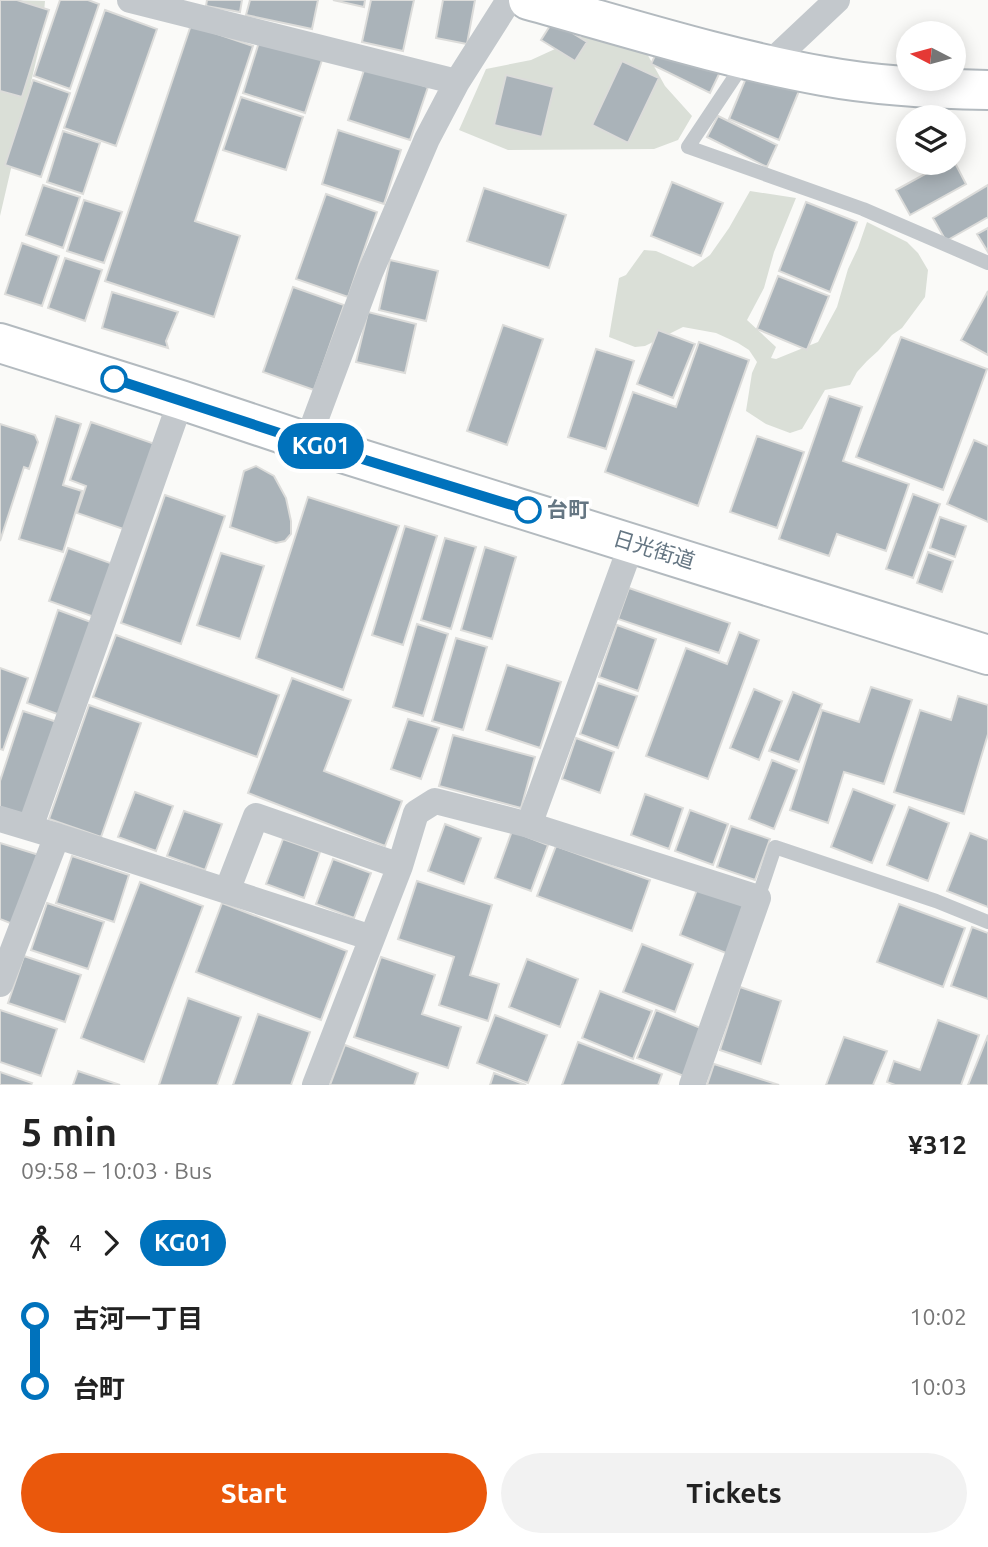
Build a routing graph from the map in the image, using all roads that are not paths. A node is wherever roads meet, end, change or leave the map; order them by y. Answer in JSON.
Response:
{"nodes":[{"id":1,"x":130,"y":0,"type":"edge"},
{"id":2,"x":509,"y":0,"type":"edge"},
{"id":3,"x":528,"y":0,"type":"edge"},
{"id":4,"x":836,"y":0,"type":"edge"},
{"id":5,"x":757,"y":62,"type":"junction"},
{"id":6,"x":457,"y":82,"type":"junction"},
{"id":7,"x":988,"y":90,"type":"edge"},
{"id":8,"x":988,"y":263,"type":"edge"},
{"id":9,"x":0,"y":343,"type":"edge"},
{"id":10,"x":181,"y":400,"type":"junction"},
{"id":11,"x":307,"y":442,"type":"junction"},
{"id":12,"x":632,"y":542,"type":"junction"},
{"id":13,"x":988,"y":655,"type":"edge"},
{"id":14,"x":0,"y":819,"type":"edge"},
{"id":15,"x":529,"y":825,"type":"junction"},
{"id":16,"x":30,"y":828,"type":"junction"},
{"id":17,"x":57,"y":836,"type":"junction"},
{"id":18,"x":400,"y":866,"type":"junction"},
{"id":19,"x":227,"y":891,"type":"junction"},
{"id":20,"x":758,"y":898,"type":"junction"},
{"id":21,"x":988,"y":922,"type":"edge"},
{"id":22,"x":372,"y":938,"type":"junction"},
{"id":23,"x":0,"y":984,"type":"edge"},
{"id":24,"x":315,"y":1085,"type":"edge"},
{"id":25,"x":692,"y":1085,"type":"edge"}],
"edges":[{"from":1,"to":6,"type":"street"},
{"from":2,"to":6,"type":"street"},
{"from":3,"to":5,"type":"main road"},
{"from":4,"to":5,"type":"street"},
{"from":5,"to":7,"type":"main road"},
{"from":5,"to":8,"type":"lane"},
{"from":6,"to":11,"type":"street"},
{"from":9,"to":10,"type":"main road","name":"日光街道"},
{"from":10,"to":11,"type":"main road","name":"日光街道"},
{"from":10,"to":16,"type":"street"},
{"from":11,"to":12,"type":"main road","name":"日光街道"},
{"from":12,"to":13,"type":"main road","name":"日光街道"},
{"from":12,"to":15,"type":"street"},
{"from":14,"to":16,"type":"street"},
{"from":15,"to":18,"type":"street"},
{"from":15,"to":20,"type":"street"},
{"from":16,"to":17,"type":"street"},
{"from":17,"to":19,"type":"street"},
{"from":17,"to":23,"type":"street"},
{"from":18,"to":19,"type":"street"},
{"from":18,"to":22,"type":"street"},
{"from":19,"to":22,"type":"street"},
{"from":20,"to":21,"type":"lane"},
{"from":20,"to":25,"type":"street"},
{"from":22,"to":24,"type":"street"}]}
